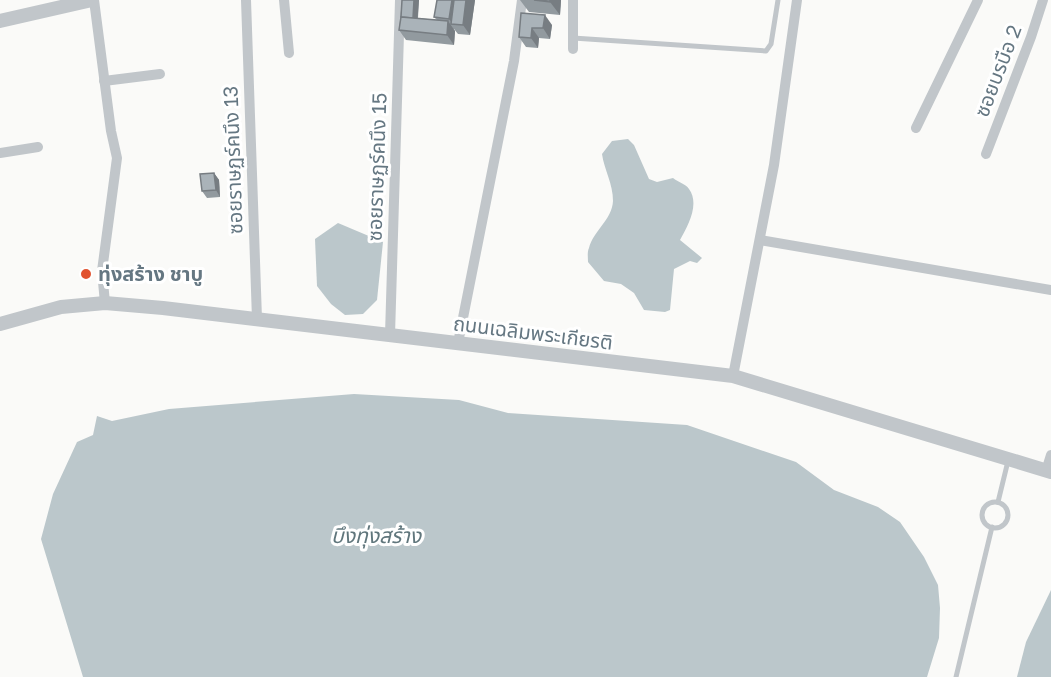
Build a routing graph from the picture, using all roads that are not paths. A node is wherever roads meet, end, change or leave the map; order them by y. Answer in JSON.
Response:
{"nodes":[{"id":1,"x":93,"y":0,"type":"edge"},
{"id":2,"x":246,"y":0,"type":"edge"},
{"id":3,"x":284,"y":0,"type":"edge"},
{"id":4,"x":400,"y":0,"type":"edge"},
{"id":5,"x":522,"y":0,"type":"edge"},
{"id":6,"x":573,"y":0,"type":"edge"},
{"id":7,"x":778,"y":0,"type":"edge"},
{"id":8,"x":798,"y":0,"type":"edge"},
{"id":9,"x":978,"y":0,"type":"edge"},
{"id":10,"x":1043,"y":0,"type":"edge"},
{"id":11,"x":0,"y":21,"type":"edge"},
{"id":12,"x":573,"y":43,"type":"joint"},
{"id":13,"x":289,"y":53,"type":"dead end"},
{"id":14,"x":160,"y":74,"type":"dead end"},
{"id":15,"x":104,"y":81,"type":"junction"},
{"id":16,"x":916,"y":128,"type":"dead end"},
{"id":17,"x":38,"y":147,"type":"dead end"},
{"id":18,"x":0,"y":153,"type":"edge"},
{"id":19,"x":986,"y":154,"type":"dead end"},
{"id":20,"x":760,"y":240,"type":"junction"},
{"id":21,"x":1051,"y":290,"type":"edge"},
{"id":22,"x":105,"y":303,"type":"junction"},
{"id":23,"x":257,"y":319,"type":"junction"},
{"id":24,"x":0,"y":324,"type":"edge"},
{"id":25,"x":390,"y":335,"type":"junction"},
{"id":26,"x":458,"y":343,"type":"junction"},
{"id":27,"x":733,"y":376,"type":"junction"},
{"id":28,"x":1051,"y":455,"type":"edge"},
{"id":29,"x":1008,"y":459,"type":"junction"},
{"id":30,"x":1049,"y":471,"type":"edge"},
{"id":31,"x":998,"y":502,"type":"junction"},
{"id":32,"x":992,"y":527,"type":"junction"},
{"id":33,"x":956,"y":677,"type":"edge"}],
"edges":[{"from":1,"to":11,"type":"street"},
{"from":1,"to":15,"type":"street"},
{"from":2,"to":23,"type":"street","name":"ซอยราษฏร์คนึง 13"},
{"from":3,"to":13,"type":"street"},
{"from":4,"to":25,"type":"street","name":"ซอยราษฏร์คนึง 15"},
{"from":5,"to":26,"type":"street"},
{"from":6,"to":12,"type":"street"},
{"from":7,"to":12,"type":"lane"},
{"from":8,"to":20,"type":"street"},
{"from":9,"to":16,"type":"street"},
{"from":10,"to":19,"type":"street","name":"ซอยบรบือ 2"},
{"from":14,"to":15,"type":"street"},
{"from":15,"to":22,"type":"street"},
{"from":17,"to":18,"type":"street"},
{"from":20,"to":21,"type":"street"},
{"from":20,"to":27,"type":"street"},
{"from":22,"to":23,"type":"street","name":"ถนนเฉลิมพระเกียรติ"},
{"from":22,"to":24,"type":"street","name":"ถนนเฉลิมพระเกียรติ"},
{"from":23,"to":25,"type":"street","name":"ถนนเฉลิมพระเกียรติ"},
{"from":25,"to":26,"type":"street","name":"ถนนเฉลิมพระเกียรติ"},
{"from":26,"to":27,"type":"street","name":"ถนนเฉลิมพระเกียรติ"},
{"from":27,"to":29,"type":"street","name":"ถนนเฉลิมพระเกียรติ"},
{"from":28,"to":30,"type":"street"},
{"from":29,"to":30,"type":"street","name":"ถนนเฉลิมพระเกียรติ"},
{"from":29,"to":31,"type":"lane"},
{"from":31,"to":32,"type":"lane"},
{"from":31,"to":32,"type":"lane"},
{"from":32,"to":33,"type":"lane"}]}
